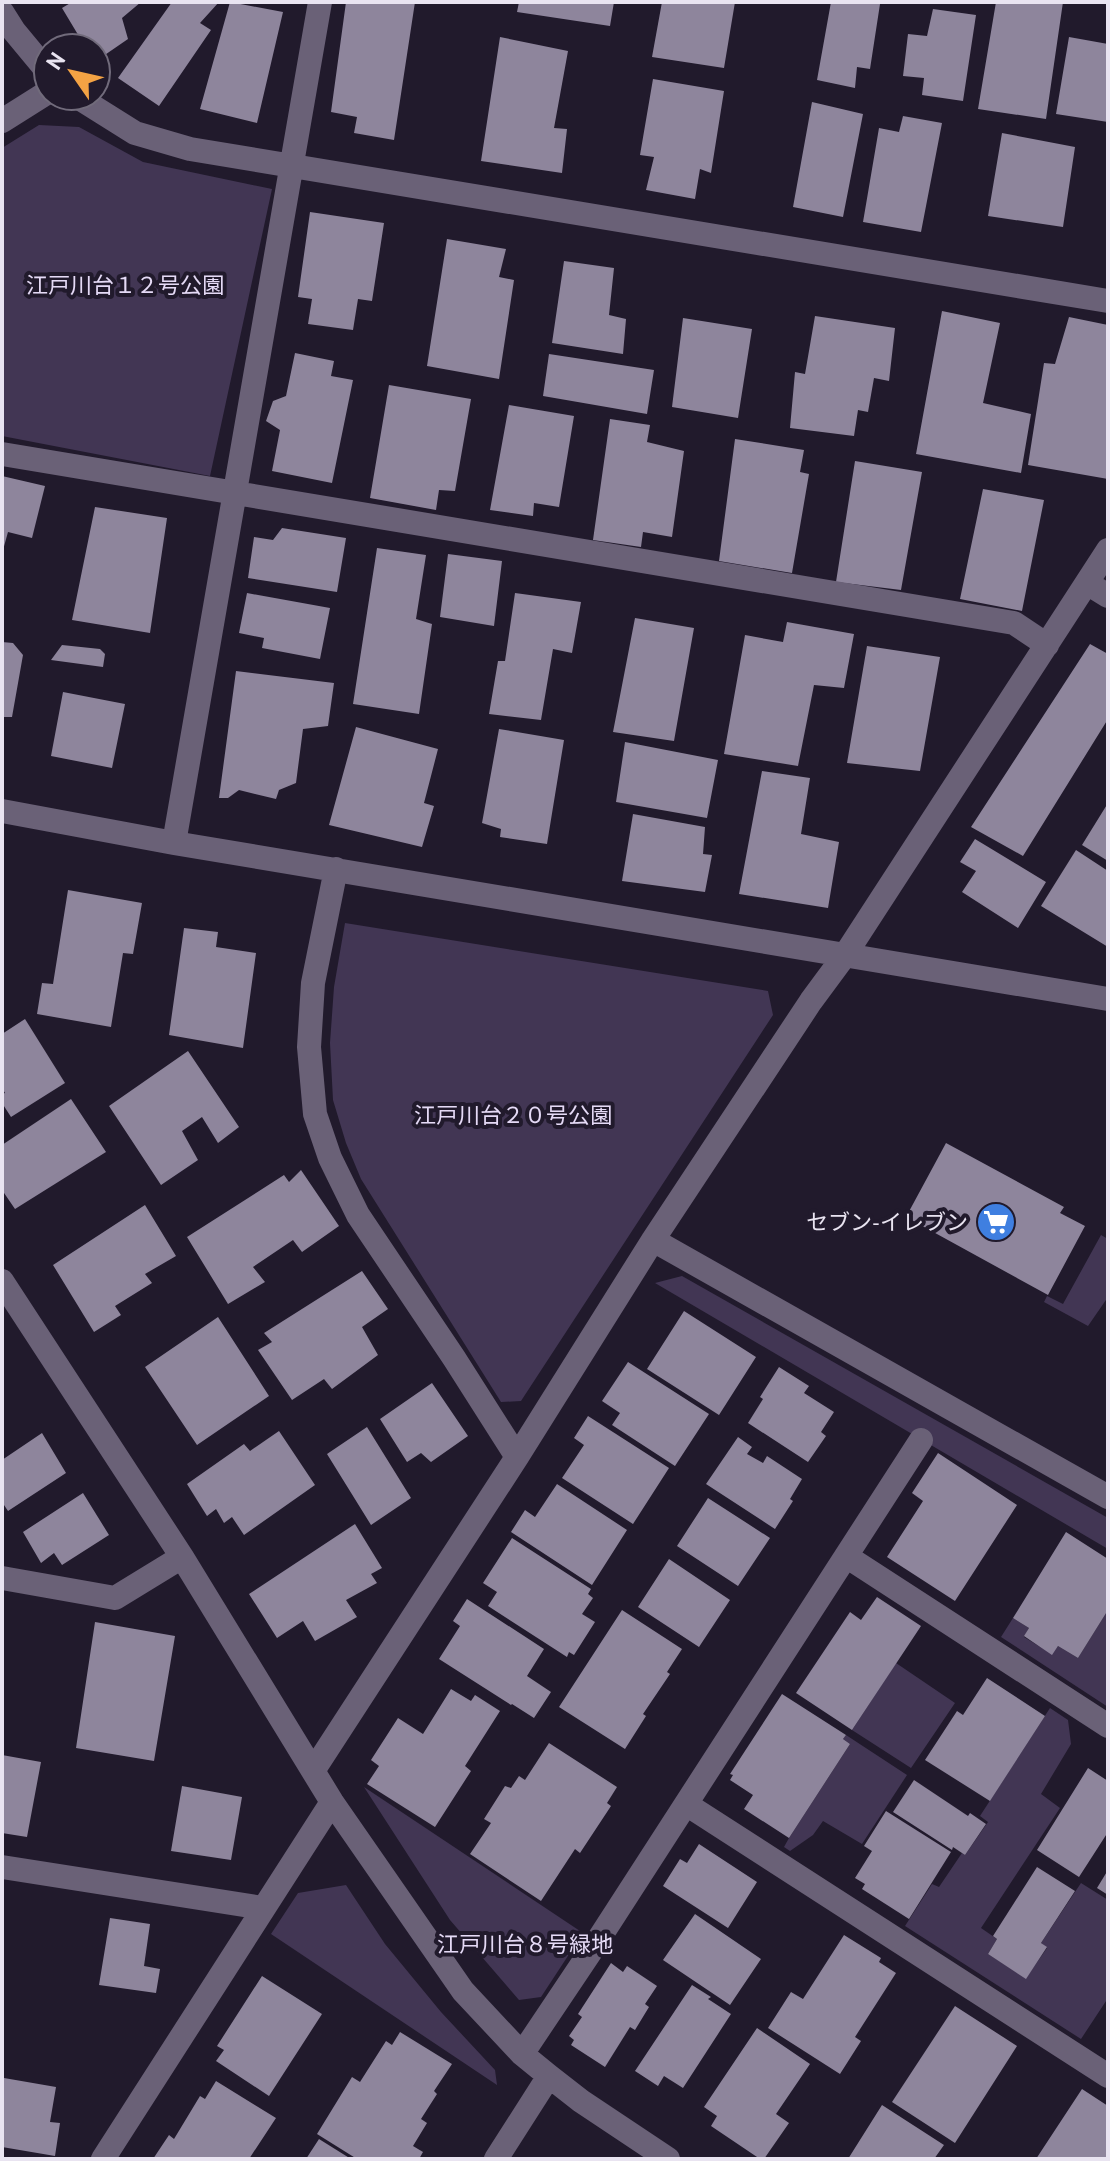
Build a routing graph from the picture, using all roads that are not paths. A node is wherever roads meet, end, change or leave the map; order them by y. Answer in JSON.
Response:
{"nodes":[{"id":1,"x":320,"y":2,"type":"edge"},
{"id":2,"x":2,"y":12,"type":"edge"},
{"id":3,"x":32,"y":53,"type":"edge"},
{"id":4,"x":32,"y":102,"type":"edge"},
{"id":5,"x":102,"y":112,"type":"edge"},
{"id":6,"x":2,"y":121,"type":"edge"},
{"id":7,"x":292,"y":165,"type":"junction"},
{"id":8,"x":1108,"y":301,"type":"edge"},
{"id":9,"x":2,"y":454,"type":"edge"},
{"id":10,"x":236,"y":494,"type":"junction"},
{"id":11,"x":1108,"y":550,"type":"edge"},
{"id":12,"x":1087,"y":583,"type":"junction"},
{"id":13,"x":1108,"y":596,"type":"edge"},
{"id":14,"x":1047,"y":645,"type":"junction"},
{"id":15,"x":2,"y":811,"type":"edge"},
{"id":16,"x":174,"y":843,"type":"junction"},
{"id":17,"x":336,"y":869,"type":"junction"},
{"id":18,"x":845,"y":955,"type":"junction"},
{"id":19,"x":1108,"y":999,"type":"edge"},
{"id":20,"x":653,"y":1240,"type":"junction"},
{"id":21,"x":2,"y":1281,"type":"edge"},
{"id":22,"x":921,"y":1440,"type":"dead end"},
{"id":23,"x":517,"y":1457,"type":"junction"},
{"id":24,"x":1108,"y":1497,"type":"edge"},
{"id":25,"x":846,"y":1556,"type":"junction"},
{"id":26,"x":182,"y":1557,"type":"junction"},
{"id":27,"x":2,"y":1578,"type":"edge"},
{"id":28,"x":1108,"y":1726,"type":"edge"},
{"id":29,"x":313,"y":1771,"type":"junction"},
{"id":30,"x":332,"y":1802,"type":"junction"},
{"id":31,"x":686,"y":1804,"type":"junction"},
{"id":32,"x":2,"y":1867,"type":"edge"},
{"id":33,"x":263,"y":1908,"type":"junction"},
{"id":34,"x":522,"y":2054,"type":"junction"},
{"id":35,"x":549,"y":2076,"type":"junction"},
{"id":36,"x":1108,"y":2076,"type":"edge"},
{"id":37,"x":103,"y":2159,"type":"edge"},
{"id":38,"x":496,"y":2159,"type":"edge"},
{"id":39,"x":668,"y":2159,"type":"edge"}],
"edges":[{"from":1,"to":7,"type":"street"},
{"from":2,"to":3,"type":"street"},
{"from":4,"to":6,"type":"street"},
{"from":5,"to":7,"type":"street"},
{"from":7,"to":8,"type":"street"},
{"from":7,"to":10,"type":"street"},
{"from":9,"to":10,"type":"street"},
{"from":10,"to":14,"type":"street"},
{"from":10,"to":16,"type":"street"},
{"from":11,"to":12,"type":"street"},
{"from":12,"to":13,"type":"street"},
{"from":12,"to":14,"type":"street"},
{"from":14,"to":18,"type":"street"},
{"from":15,"to":16,"type":"street"},
{"from":16,"to":17,"type":"street"},
{"from":17,"to":18,"type":"street"},
{"from":17,"to":23,"type":"street"},
{"from":18,"to":19,"type":"street"},
{"from":18,"to":20,"type":"street"},
{"from":20,"to":23,"type":"street"},
{"from":20,"to":24,"type":"street"},
{"from":21,"to":26,"type":"street"},
{"from":22,"to":25,"type":"street"},
{"from":23,"to":29,"type":"street"},
{"from":25,"to":28,"type":"street"},
{"from":25,"to":31,"type":"street"},
{"from":26,"to":27,"type":"street"},
{"from":26,"to":29,"type":"street"},
{"from":29,"to":30,"type":"street"},
{"from":30,"to":33,"type":"street"},
{"from":30,"to":34,"type":"street"},
{"from":31,"to":34,"type":"street"},
{"from":31,"to":36,"type":"street"},
{"from":32,"to":33,"type":"street"},
{"from":33,"to":37,"type":"street"},
{"from":34,"to":35,"type":"street"},
{"from":35,"to":38,"type":"street"},
{"from":35,"to":39,"type":"street"}]}
